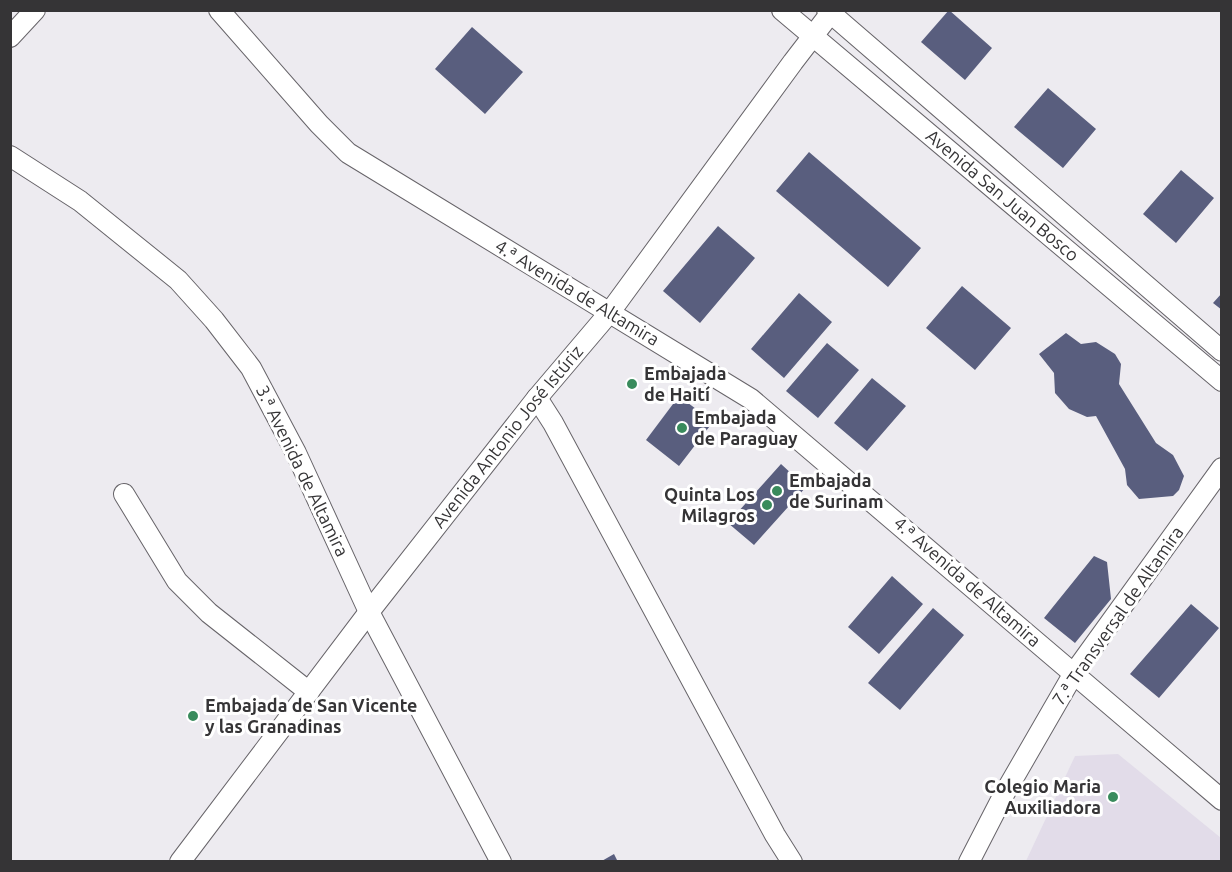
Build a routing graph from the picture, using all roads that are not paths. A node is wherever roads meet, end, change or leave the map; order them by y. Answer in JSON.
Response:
{"nodes":[{"id":1,"x":35,"y":10,"type":"edge"},
{"id":2,"x":219,"y":10,"type":"edge"},
{"id":3,"x":782,"y":10,"type":"edge"},
{"id":4,"x":830,"y":12,"type":"edge"},
{"id":5,"x":10,"y":37,"type":"edge"},
{"id":6,"x":813,"y":37,"type":"junction"},
{"id":7,"x":10,"y":156,"type":"edge"},
{"id":8,"x":610,"y":312,"type":"junction"},
{"id":9,"x":1221,"y":351,"type":"edge"},
{"id":10,"x":1221,"y":381,"type":"edge"},
{"id":11,"x":537,"y":398,"type":"junction"},
{"id":12,"x":1221,"y":468,"type":"edge"},
{"id":13,"x":123,"y":494,"type":"dead end"},
{"id":14,"x":369,"y":612,"type":"junction"},
{"id":15,"x":1074,"y":673,"type":"junction"},
{"id":16,"x":309,"y":692,"type":"junction"},
{"id":17,"x":1221,"y":800,"type":"edge"},
{"id":18,"x":180,"y":861,"type":"edge"},
{"id":19,"x":501,"y":861,"type":"edge"},
{"id":20,"x":792,"y":861,"type":"edge"},
{"id":21,"x":969,"y":861,"type":"edge"}],
"edges":[{"from":1,"to":5,"type":"street"},
{"from":2,"to":8,"type":"street","name":"4.ª Avenida de Altamira"},
{"from":3,"to":6,"type":"street","name":"Avenida San Juan Bosco"},
{"from":4,"to":6,"type":"street","name":"Avenida Antonio José Istúriz"},
{"from":4,"to":9,"type":"street","name":"Avenida San Juan Bosco"},
{"from":6,"to":8,"type":"street","name":"Avenida Antonio José Istúriz"},
{"from":6,"to":10,"type":"street","name":"Avenida San Juan Bosco"},
{"from":7,"to":14,"type":"street","name":"3.ª Avenida de Altamira"},
{"from":8,"to":11,"type":"street","name":"Avenida Antonio José Istúriz"},
{"from":8,"to":15,"type":"street","name":"4.ª Avenida de Altamira"},
{"from":11,"to":14,"type":"street","name":"Avenida Antonio José Istúriz"},
{"from":11,"to":20,"type":"street"},
{"from":12,"to":15,"type":"street","name":"7.ª Transversal de Altamira"},
{"from":13,"to":16,"type":"street"},
{"from":14,"to":16,"type":"street","name":"Avenida Antonio José Istúriz"},
{"from":14,"to":19,"type":"street","name":"3.ª Avenida de Altamira"},
{"from":15,"to":17,"type":"street","name":"4.ª Avenida de Altamira"},
{"from":15,"to":21,"type":"street","name":"7.ª Transversal de Altamira"},
{"from":16,"to":18,"type":"street","name":"Avenida Antonio José Istúriz"}]}
